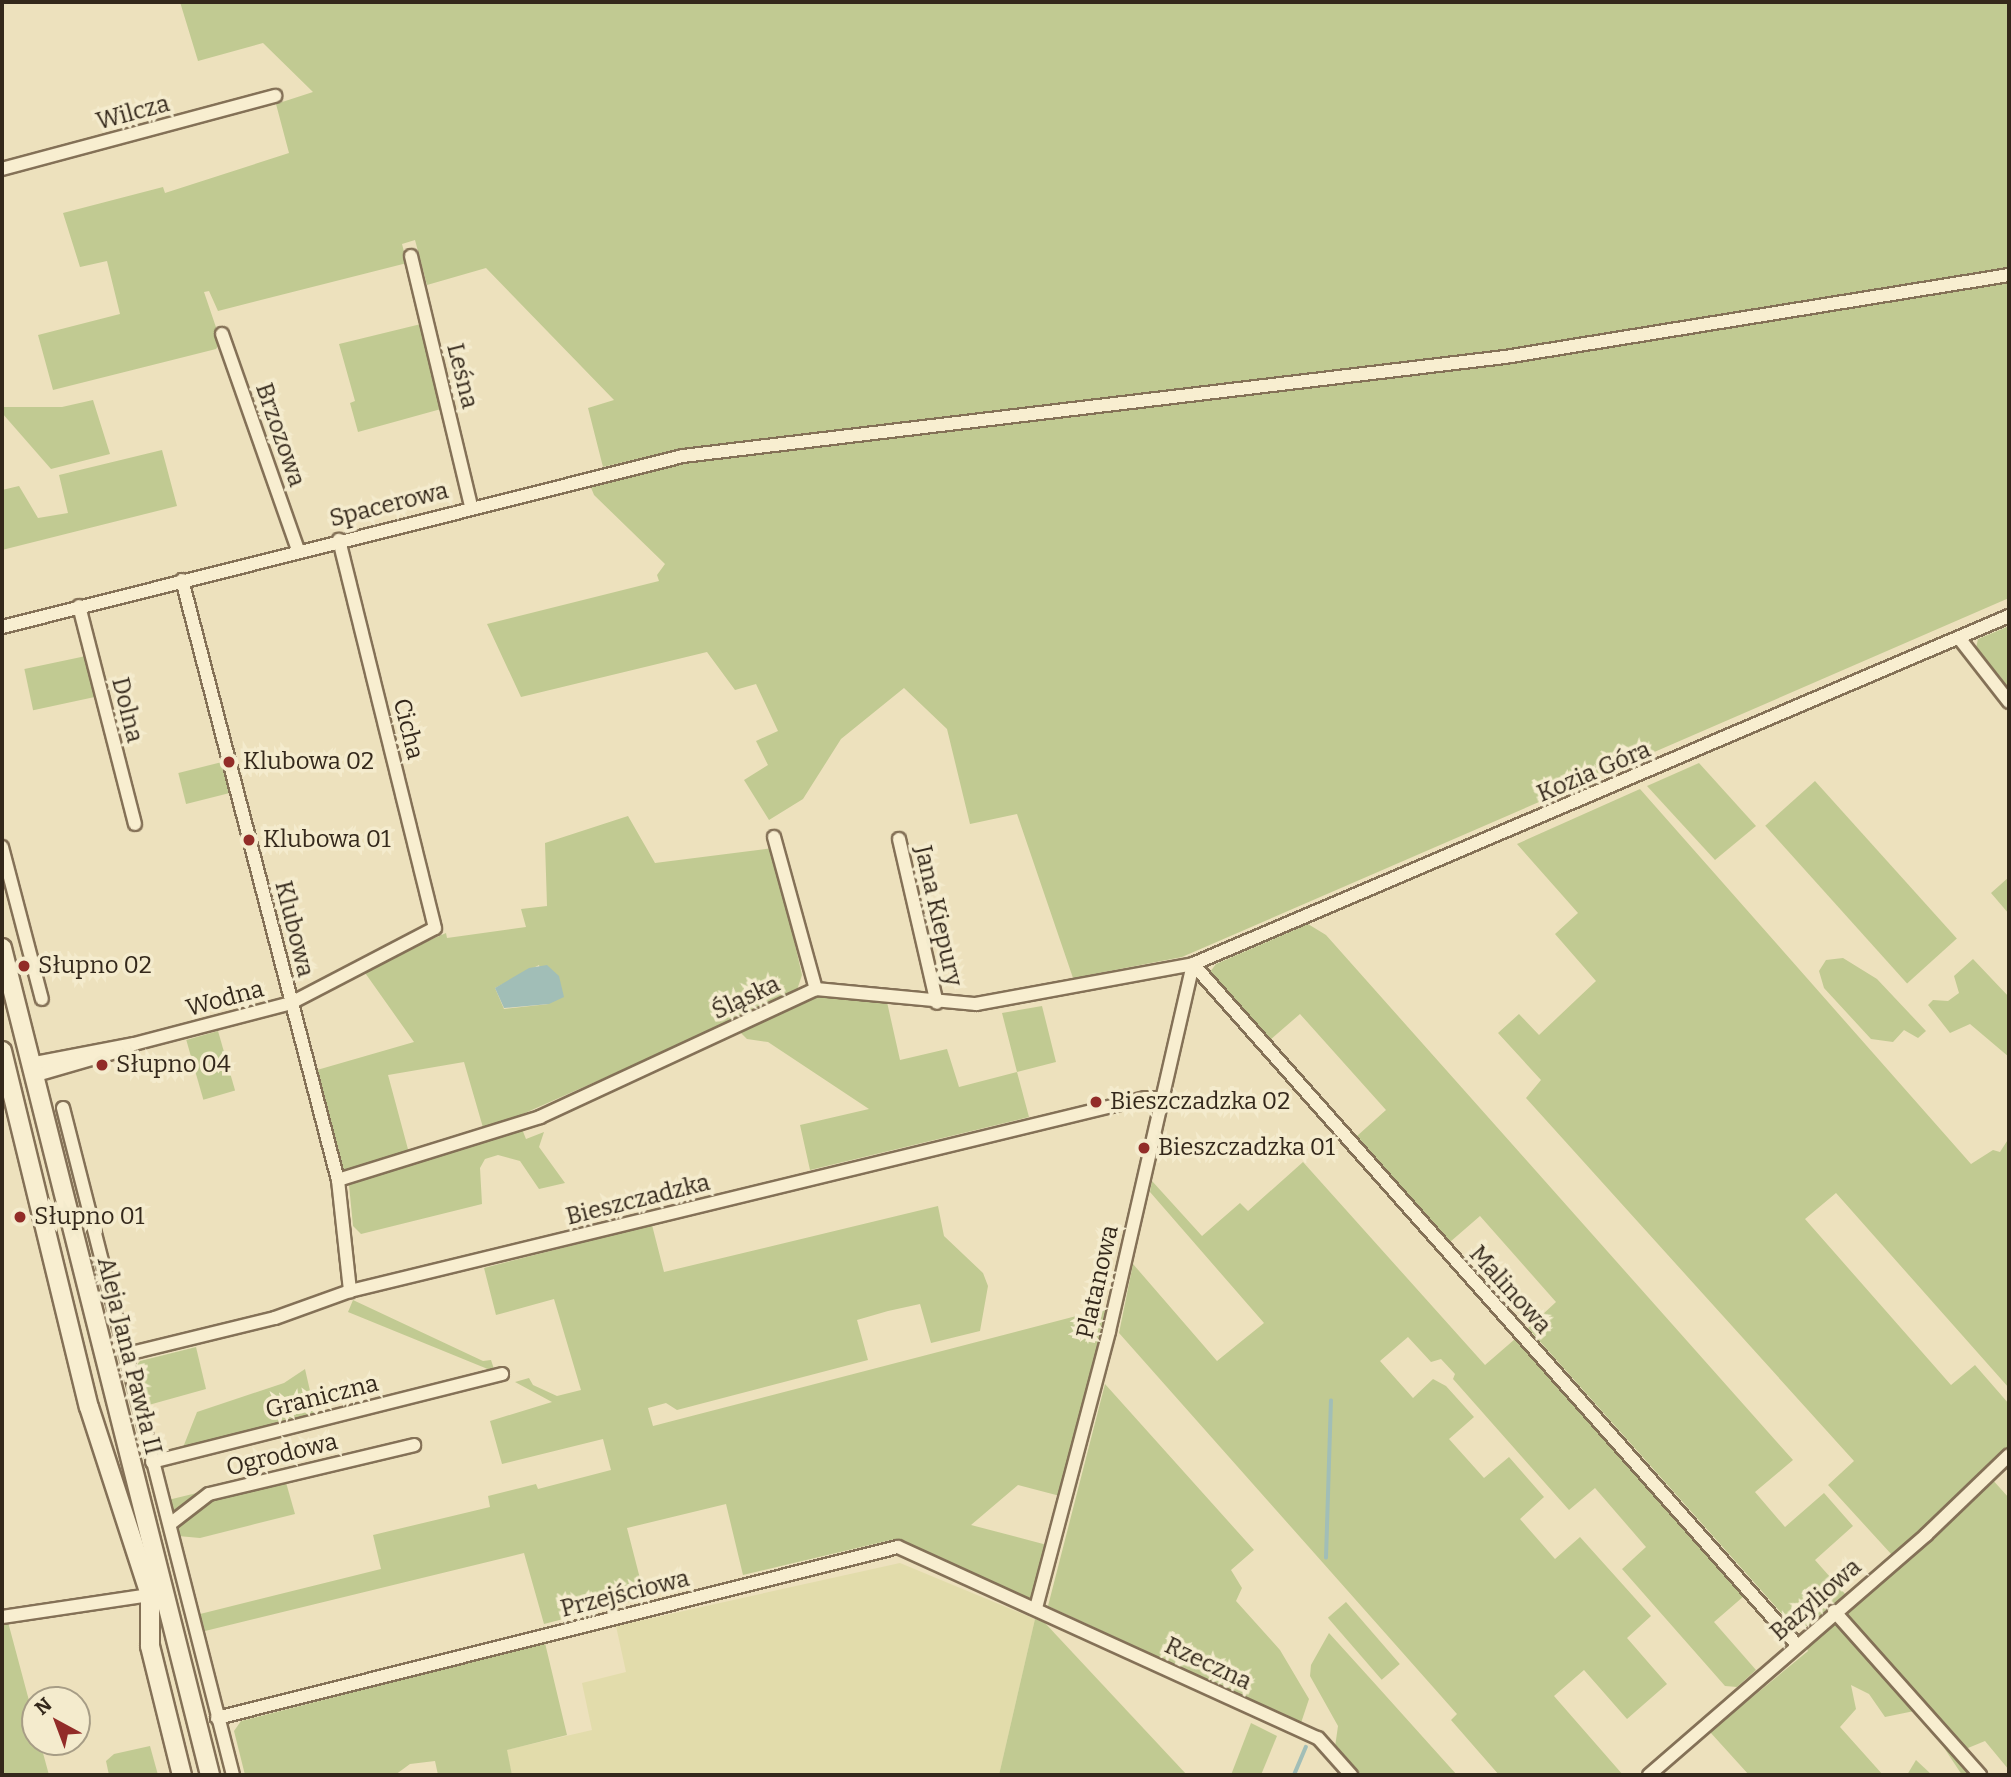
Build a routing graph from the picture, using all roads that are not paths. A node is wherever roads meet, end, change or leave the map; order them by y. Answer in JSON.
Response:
{"nodes":[{"id":1,"x":275,"y":96,"type":"dead end"},
{"id":2,"x":2,"y":169,"type":"edge"},
{"id":3,"x":411,"y":256,"type":"dead end"},
{"id":4,"x":2009,"y":275,"type":"edge"},
{"id":5,"x":222,"y":334,"type":"dead end"},
{"id":6,"x":471,"y":506,"type":"junction"},
{"id":7,"x":339,"y":540,"type":"junction"},
{"id":8,"x":298,"y":550,"type":"junction"},
{"id":9,"x":182,"y":580,"type":"junction"},
{"id":10,"x":79,"y":606,"type":"junction"},
{"id":11,"x":2009,"y":616,"type":"edge"},
{"id":12,"x":2,"y":627,"type":"edge"},
{"id":13,"x":1959,"y":638,"type":"junction"},
{"id":14,"x":2009,"y":702,"type":"edge"},
{"id":15,"x":135,"y":824,"type":"dead end"},
{"id":16,"x":774,"y":837,"type":"dead end"},
{"id":17,"x":899,"y":839,"type":"dead end"},
{"id":18,"x":2,"y":847,"type":"edge"},
{"id":19,"x":435,"y":928,"type":"joint"},
{"id":20,"x":2,"y":948,"type":"edge"},
{"id":21,"x":1193,"y":964,"type":"junction"},
{"id":22,"x":816,"y":989,"type":"junction"},
{"id":23,"x":42,"y":999,"type":"dead end"},
{"id":24,"x":291,"y":1003,"type":"junction"},
{"id":25,"x":937,"y":1003,"type":"junction"},
{"id":26,"x":2,"y":1051,"type":"edge"},
{"id":27,"x":32,"y":1070,"type":"junction"},
{"id":28,"x":5,"y":1076,"type":"edge"},
{"id":29,"x":1162,"y":1098,"type":"junction"},
{"id":30,"x":63,"y":1108,"type":"dead end"},
{"id":31,"x":338,"y":1180,"type":"junction"},
{"id":32,"x":349,"y":1291,"type":"junction"},
{"id":33,"x":127,"y":1354,"type":"junction"},
{"id":34,"x":502,"y":1374,"type":"dead end"},
{"id":35,"x":414,"y":1445,"type":"dead end"},
{"id":36,"x":2009,"y":1455,"type":"edge"},
{"id":37,"x":152,"y":1462,"type":"junction"},
{"id":38,"x":170,"y":1524,"type":"junction"},
{"id":39,"x":150,"y":1595,"type":"junction"},
{"id":40,"x":1036,"y":1608,"type":"junction"},
{"id":41,"x":1834,"y":1611,"type":"junction"},
{"id":42,"x":2,"y":1617,"type":"edge"},
{"id":43,"x":1796,"y":1644,"type":"junction"},
{"id":44,"x":217,"y":1718,"type":"junction"},
{"id":45,"x":182,"y":1775,"type":"edge"},
{"id":46,"x":210,"y":1775,"type":"edge"},
{"id":47,"x":233,"y":1775,"type":"edge"},
{"id":48,"x":1351,"y":1775,"type":"edge"},
{"id":49,"x":1649,"y":1775,"type":"edge"},
{"id":50,"x":1980,"y":1775,"type":"edge"}],
"edges":[{"from":1,"to":2,"type":"street","name":"Wilcza"},
{"from":3,"to":6,"type":"street","name":"Leśna"},
{"from":4,"to":6,"type":"street","name":"Spacerowa"},
{"from":5,"to":8,"type":"street","name":"Brzozowa"},
{"from":6,"to":7,"type":"street","name":"Spacerowa"},
{"from":7,"to":8,"type":"street","name":"Spacerowa"},
{"from":7,"to":19,"type":"street","name":"Cicha"},
{"from":8,"to":9,"type":"street","name":"Spacerowa"},
{"from":9,"to":10,"type":"street","name":"Spacerowa"},
{"from":9,"to":24,"type":"street","name":"Klubowa"},
{"from":10,"to":12,"type":"street","name":"Spacerowa"},
{"from":10,"to":15,"type":"street","name":"Dolna"},
{"from":11,"to":13,"type":"street","name":"Kozia Góra"},
{"from":13,"to":14,"type":"street"},
{"from":13,"to":21,"type":"street","name":"Kozia Góra"},
{"from":16,"to":22,"type":"street"},
{"from":17,"to":25,"type":"street","name":"Jana Kiepury"},
{"from":18,"to":23,"type":"street"},
{"from":19,"to":24,"type":"street","name":"Wodna"},
{"from":20,"to":27,"type":"main road","name":"Aleja Jana Pawła II"},
{"from":21,"to":25,"type":"street","name":"Śląska"},
{"from":21,"to":29,"type":"street","name":"Platanowa"},
{"from":21,"to":43,"type":"street","name":"Malinowa"},
{"from":22,"to":25,"type":"street","name":"Śląska"},
{"from":22,"to":31,"type":"street","name":"Śląska"},
{"from":24,"to":27,"type":"street","name":"Wodna"},
{"from":24,"to":31,"type":"street","name":"Klubowa"},
{"from":26,"to":28,"type":"main road","name":"Aleja Jana Pawła II"},
{"from":27,"to":28,"type":"main road"},
{"from":27,"to":46,"type":"main road","name":"Aleja Jana Pawła II"},
{"from":28,"to":39,"type":"main road","name":"Aleja Jana Pawła II"},
{"from":29,"to":32,"type":"street","name":"Bieszczadzka"},
{"from":29,"to":40,"type":"street","name":"Platanowa"},
{"from":30,"to":33,"type":"street"},
{"from":31,"to":32,"type":"street","name":"Klubowa"},
{"from":32,"to":33,"type":"street","name":"Bieszczadzka"},
{"from":33,"to":37,"type":"street"},
{"from":34,"to":37,"type":"street","name":"Graniczna"},
{"from":35,"to":38,"type":"street","name":"Ogrodowa"},
{"from":36,"to":41,"type":"street","name":"Bazyliowa"},
{"from":37,"to":38,"type":"street"},
{"from":38,"to":44,"type":"street"},
{"from":39,"to":42,"type":"street"},
{"from":39,"to":45,"type":"main road","name":"Aleja Jana Pawła II"},
{"from":40,"to":44,"type":"street","name":"Przejściowa"},
{"from":40,"to":48,"type":"street","name":"Rzeczna"},
{"from":41,"to":43,"type":"street","name":"Bazyliowa"},
{"from":41,"to":50,"type":"street"},
{"from":43,"to":49,"type":"street","name":"Bazyliowa"},
{"from":44,"to":47,"type":"street"}]}
